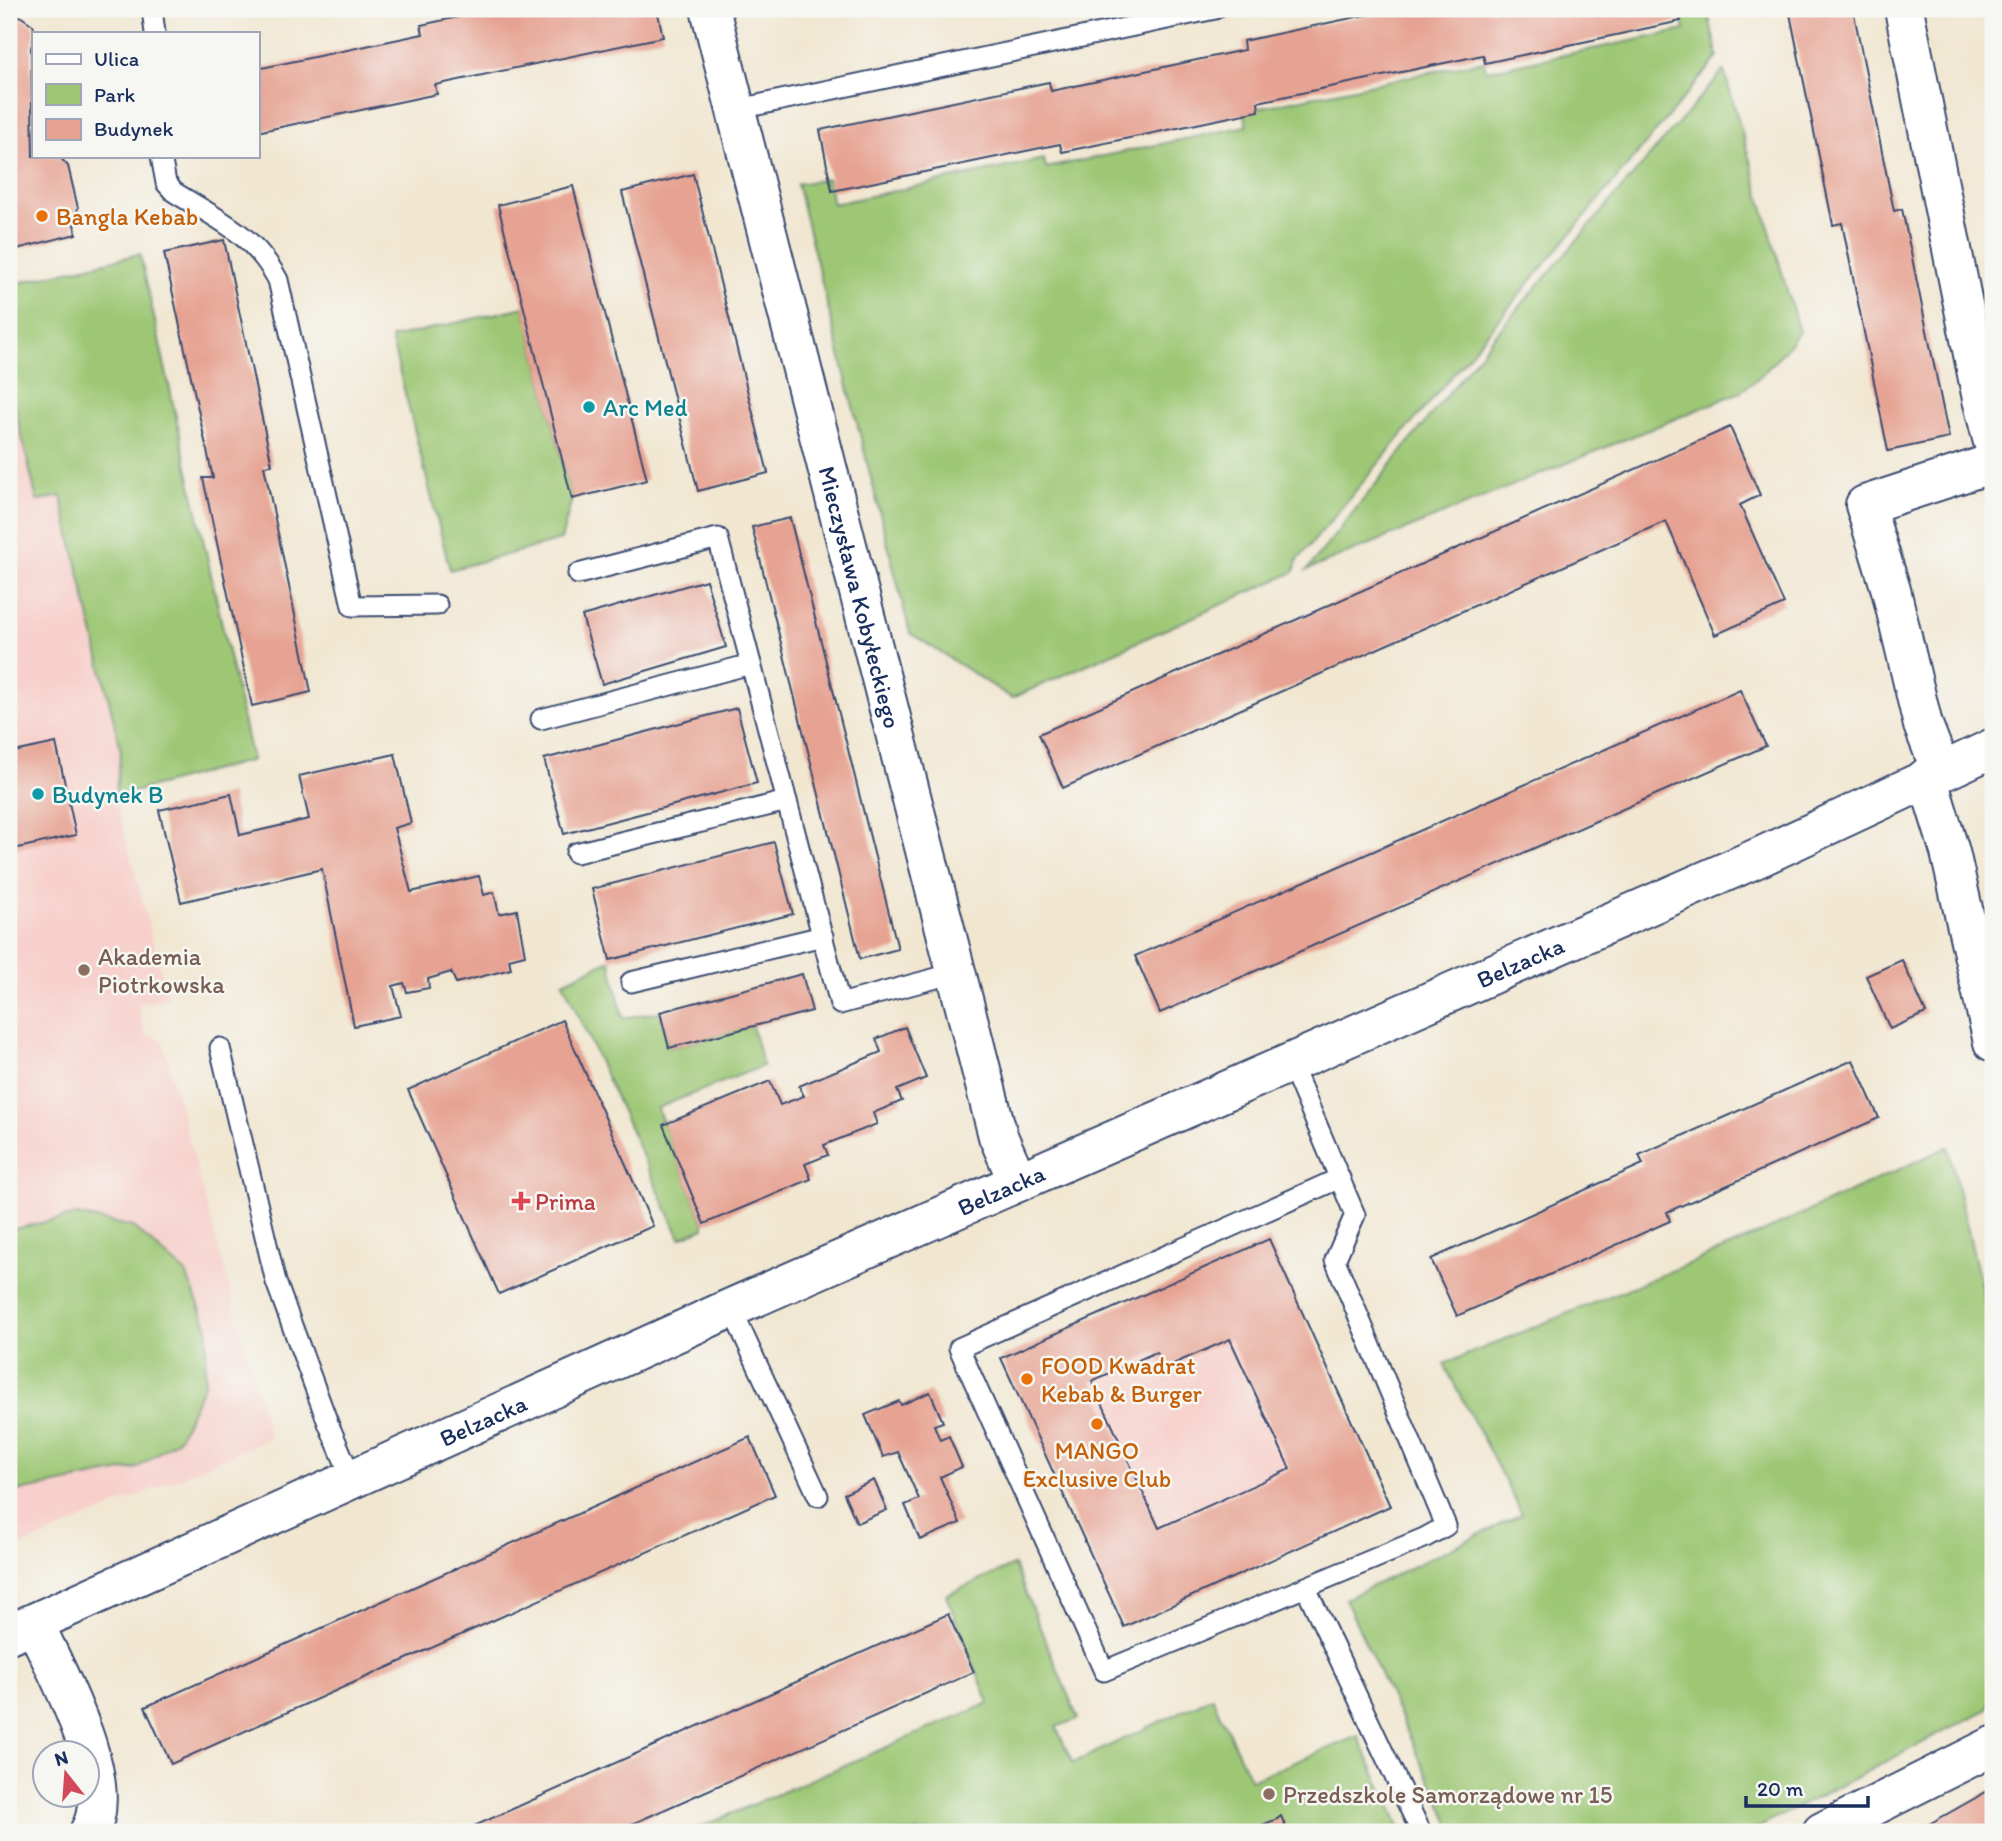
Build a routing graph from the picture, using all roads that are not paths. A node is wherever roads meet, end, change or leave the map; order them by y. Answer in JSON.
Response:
{"nodes":[{"id":1,"x":152,"y":9,"type":"edge"},
{"id":2,"x":710,"y":9,"type":"edge"},
{"id":3,"x":1215,"y":9,"type":"edge"},
{"id":4,"x":1904,"y":9,"type":"edge"},
{"id":5,"x":155,"y":32,"type":"edge"},
{"id":6,"x":734,"y":110,"type":"junction"},
{"id":7,"x":161,"y":158,"type":"edge"},
{"id":8,"x":1993,"y":442,"type":"edge"},
{"id":9,"x":1993,"y":463,"type":"edge"},
{"id":10,"x":578,"y":574,"type":"dead end"},
{"id":11,"x":437,"y":605,"type":"dead end"},
{"id":12,"x":751,"y":664,"type":"junction"},
{"id":13,"x":541,"y":719,"type":"dead end"},
{"id":14,"x":1993,"y":748,"type":"edge"},
{"id":15,"x":1934,"y":774,"type":"junction"},
{"id":16,"x":787,"y":801,"type":"junction"},
{"id":17,"x":576,"y":853,"type":"dead end"},
{"id":18,"x":823,"y":936,"type":"junction"},
{"id":19,"x":955,"y":973,"type":"junction"},
{"id":20,"x":631,"y":982,"type":"dead end"},
{"id":21,"x":1993,"y":1042,"type":"edge"},
{"id":22,"x":220,"y":1048,"type":"dead end"},
{"id":23,"x":1290,"y":1061,"type":"junction"},
{"id":24,"x":1340,"y":1178,"type":"junction"},
{"id":25,"x":1018,"y":1182,"type":"junction"},
{"id":26,"x":731,"y":1308,"type":"junction"},
{"id":27,"x":353,"y":1481,"type":"junction"},
{"id":28,"x":818,"y":1496,"type":"dead end"},
{"id":29,"x":1306,"y":1588,"type":"junction"},
{"id":30,"x":22,"y":1628,"type":"edge"},
{"id":31,"x":1993,"y":1746,"type":"edge"},
{"id":32,"x":89,"y":1832,"type":"edge"},
{"id":33,"x":1420,"y":1832,"type":"edge"},
{"id":34,"x":1822,"y":1832,"type":"edge"}],
"edges":[{"from":1,"to":5,"type":"lane"},
{"from":2,"to":6,"type":"street","name":"Mieczysława Kobyłeckiego"},
{"from":3,"to":6,"type":"lane"},
{"from":4,"to":8,"type":"street"},
{"from":6,"to":19,"type":"street","name":"Mieczysława Kobyłeckiego"},
{"from":7,"to":11,"type":"lane"},
{"from":9,"to":15,"type":"street"},
{"from":10,"to":12,"type":"lane"},
{"from":12,"to":13,"type":"lane"},
{"from":12,"to":16,"type":"lane"},
{"from":14,"to":15,"type":"street","name":"Belzacka"},
{"from":15,"to":21,"type":"street"},
{"from":15,"to":23,"type":"street","name":"Belzacka"},
{"from":16,"to":17,"type":"lane"},
{"from":16,"to":18,"type":"lane"},
{"from":18,"to":19,"type":"lane"},
{"from":18,"to":20,"type":"lane"},
{"from":19,"to":25,"type":"street","name":"Mieczysława Kobyłeckiego"},
{"from":22,"to":27,"type":"lane"},
{"from":23,"to":24,"type":"lane"},
{"from":23,"to":25,"type":"street","name":"Belzacka"},
{"from":24,"to":29,"type":"lane"},
{"from":24,"to":29,"type":"lane"},
{"from":25,"to":26,"type":"street","name":"Belzacka"},
{"from":26,"to":27,"type":"street","name":"Belzacka"},
{"from":26,"to":28,"type":"lane"},
{"from":27,"to":30,"type":"street","name":"Belzacka"},
{"from":29,"to":33,"type":"lane"},
{"from":30,"to":32,"type":"street"},
{"from":31,"to":34,"type":"street"}]}
